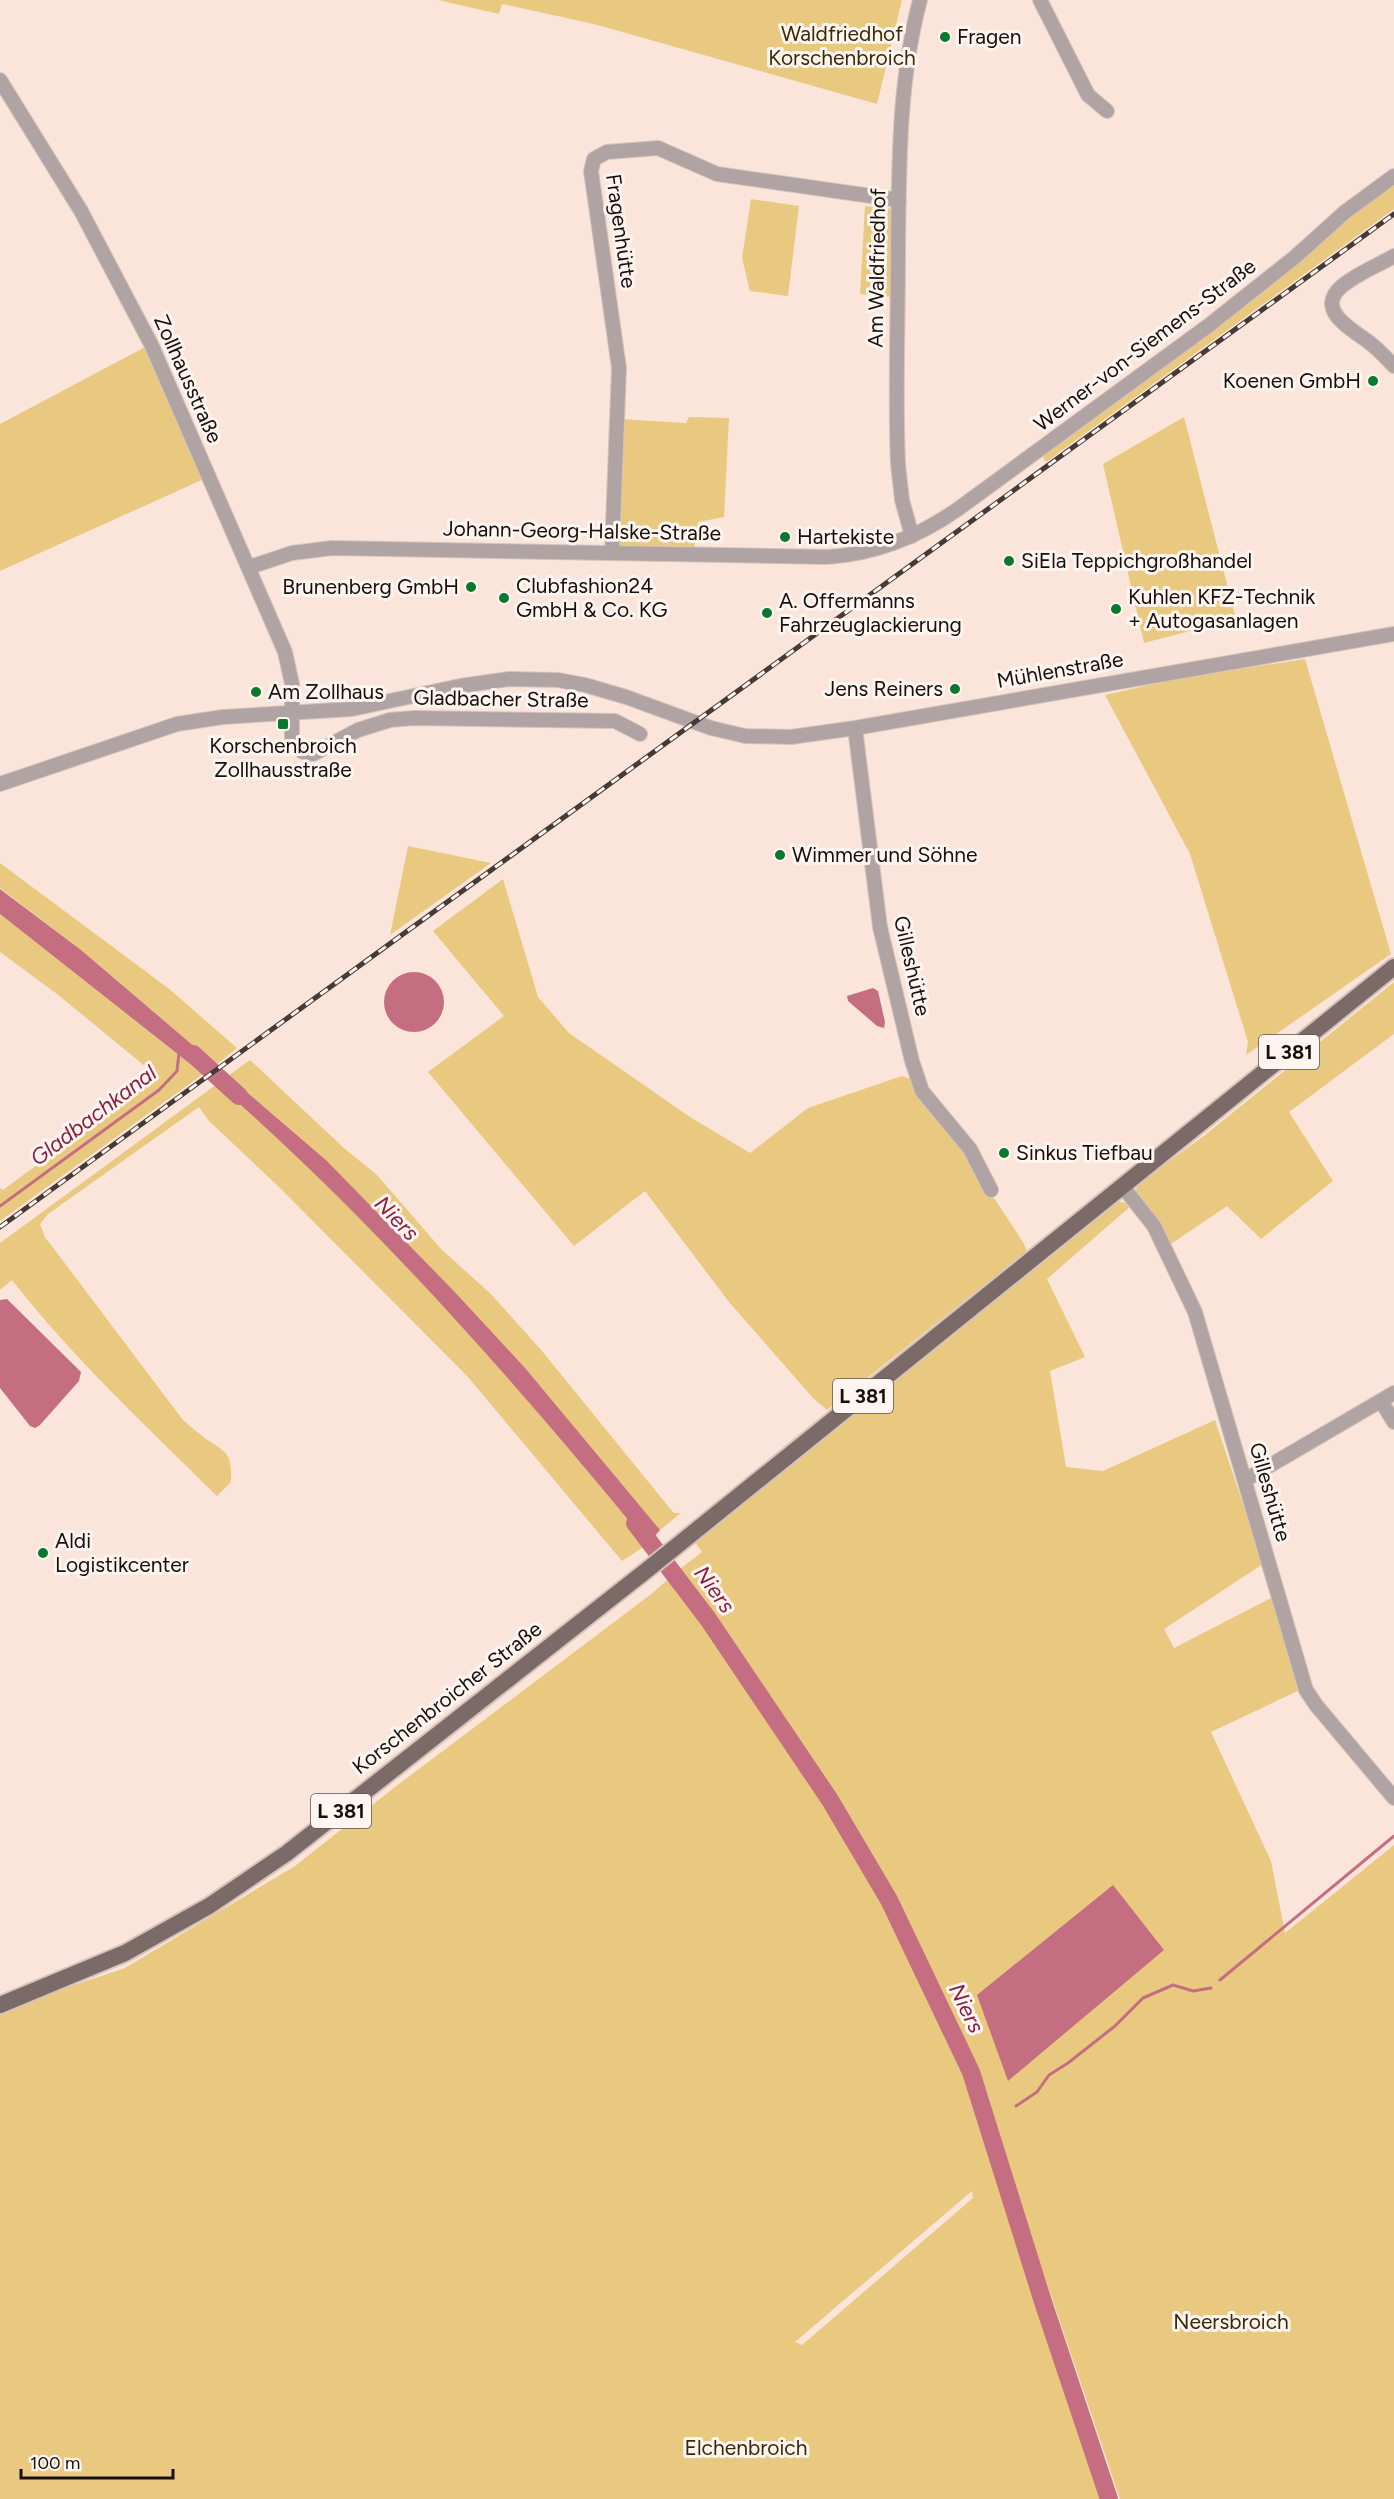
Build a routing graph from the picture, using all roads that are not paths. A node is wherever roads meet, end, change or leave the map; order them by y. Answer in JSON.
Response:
{"nodes":[{"id":1,"x":920,"y":0,"type":"edge"},
{"id":2,"x":1040,"y":0,"type":"edge"},
{"id":3,"x":0,"y":80,"type":"edge"},
{"id":4,"x":1107,"y":111,"type":"dead end"},
{"id":5,"x":1394,"y":176,"type":"edge"},
{"id":6,"x":899,"y":200,"type":"junction"},
{"id":7,"x":1394,"y":256,"type":"edge"},
{"id":8,"x":1394,"y":366,"type":"edge"},
{"id":9,"x":912,"y":536,"type":"junction"},
{"id":10,"x":612,"y":551,"type":"junction"},
{"id":11,"x":250,"y":567,"type":"junction"},
{"id":12,"x":1394,"y":634,"type":"edge"},
{"id":13,"x":292,"y":713,"type":"junction"},
{"id":14,"x":855,"y":728,"type":"junction"},
{"id":15,"x":640,"y":734,"type":"dead end"},
{"id":16,"x":733,"y":734,"type":"joint"},
{"id":17,"x":0,"y":784,"type":"edge"},
{"id":18,"x":1394,"y":967,"type":"edge"},
{"id":19,"x":1122,"y":1187,"type":"junction"},
{"id":20,"x":991,"y":1190,"type":"dead end"},
{"id":21,"x":1394,"y":1393,"type":"edge"},
{"id":22,"x":1382,"y":1401,"type":"junction"},
{"id":23,"x":1394,"y":1422,"type":"edge"},
{"id":24,"x":1245,"y":1480,"type":"junction"},
{"id":25,"x":1394,"y":1798,"type":"edge"},
{"id":26,"x":0,"y":2005,"type":"edge"}],
"edges":[{"from":1,"to":6,"type":"street","name":"Am Waldfriedhof"},
{"from":2,"to":4,"type":"street"},
{"from":3,"to":11,"type":"street","name":"Zollhausstraße"},
{"from":5,"to":9,"type":"street","name":"Werner-von-Siemens-Straße"},
{"from":6,"to":9,"type":"street","name":"Am Waldfriedhof"},
{"from":6,"to":10,"type":"street","name":"Fragenhütte"},
{"from":7,"to":8,"type":"street"},
{"from":9,"to":10,"type":"street","name":"Johann-Georg-Halske-Straße"},
{"from":10,"to":11,"type":"street","name":"Johann-Georg-Halske-Straße"},
{"from":11,"to":13,"type":"street","name":"Zollhausstraße"},
{"from":12,"to":14,"type":"street","name":"Mühlenstraße"},
{"from":13,"to":15,"type":"street","name":"Gladbacher Straße"},
{"from":13,"to":16,"type":"street","name":"Gladbacher Straße"},
{"from":13,"to":17,"type":"street","name":"Gladbacher Straße"},
{"from":14,"to":16,"type":"street","name":"Mühlenstraße"},
{"from":14,"to":20,"type":"street","name":"Gilleshütte"},
{"from":18,"to":19,"type":"main road","number":"L 381"},
{"from":19,"to":24,"type":"street","name":"Gilleshütte"},
{"from":19,"to":26,"type":"main road","name":"Korschenbroicher Straße","number":"L 381"},
{"from":21,"to":22,"type":"street"},
{"from":22,"to":23,"type":"street"},
{"from":22,"to":24,"type":"street"},
{"from":24,"to":25,"type":"street","name":"Gilleshütte"}]}
